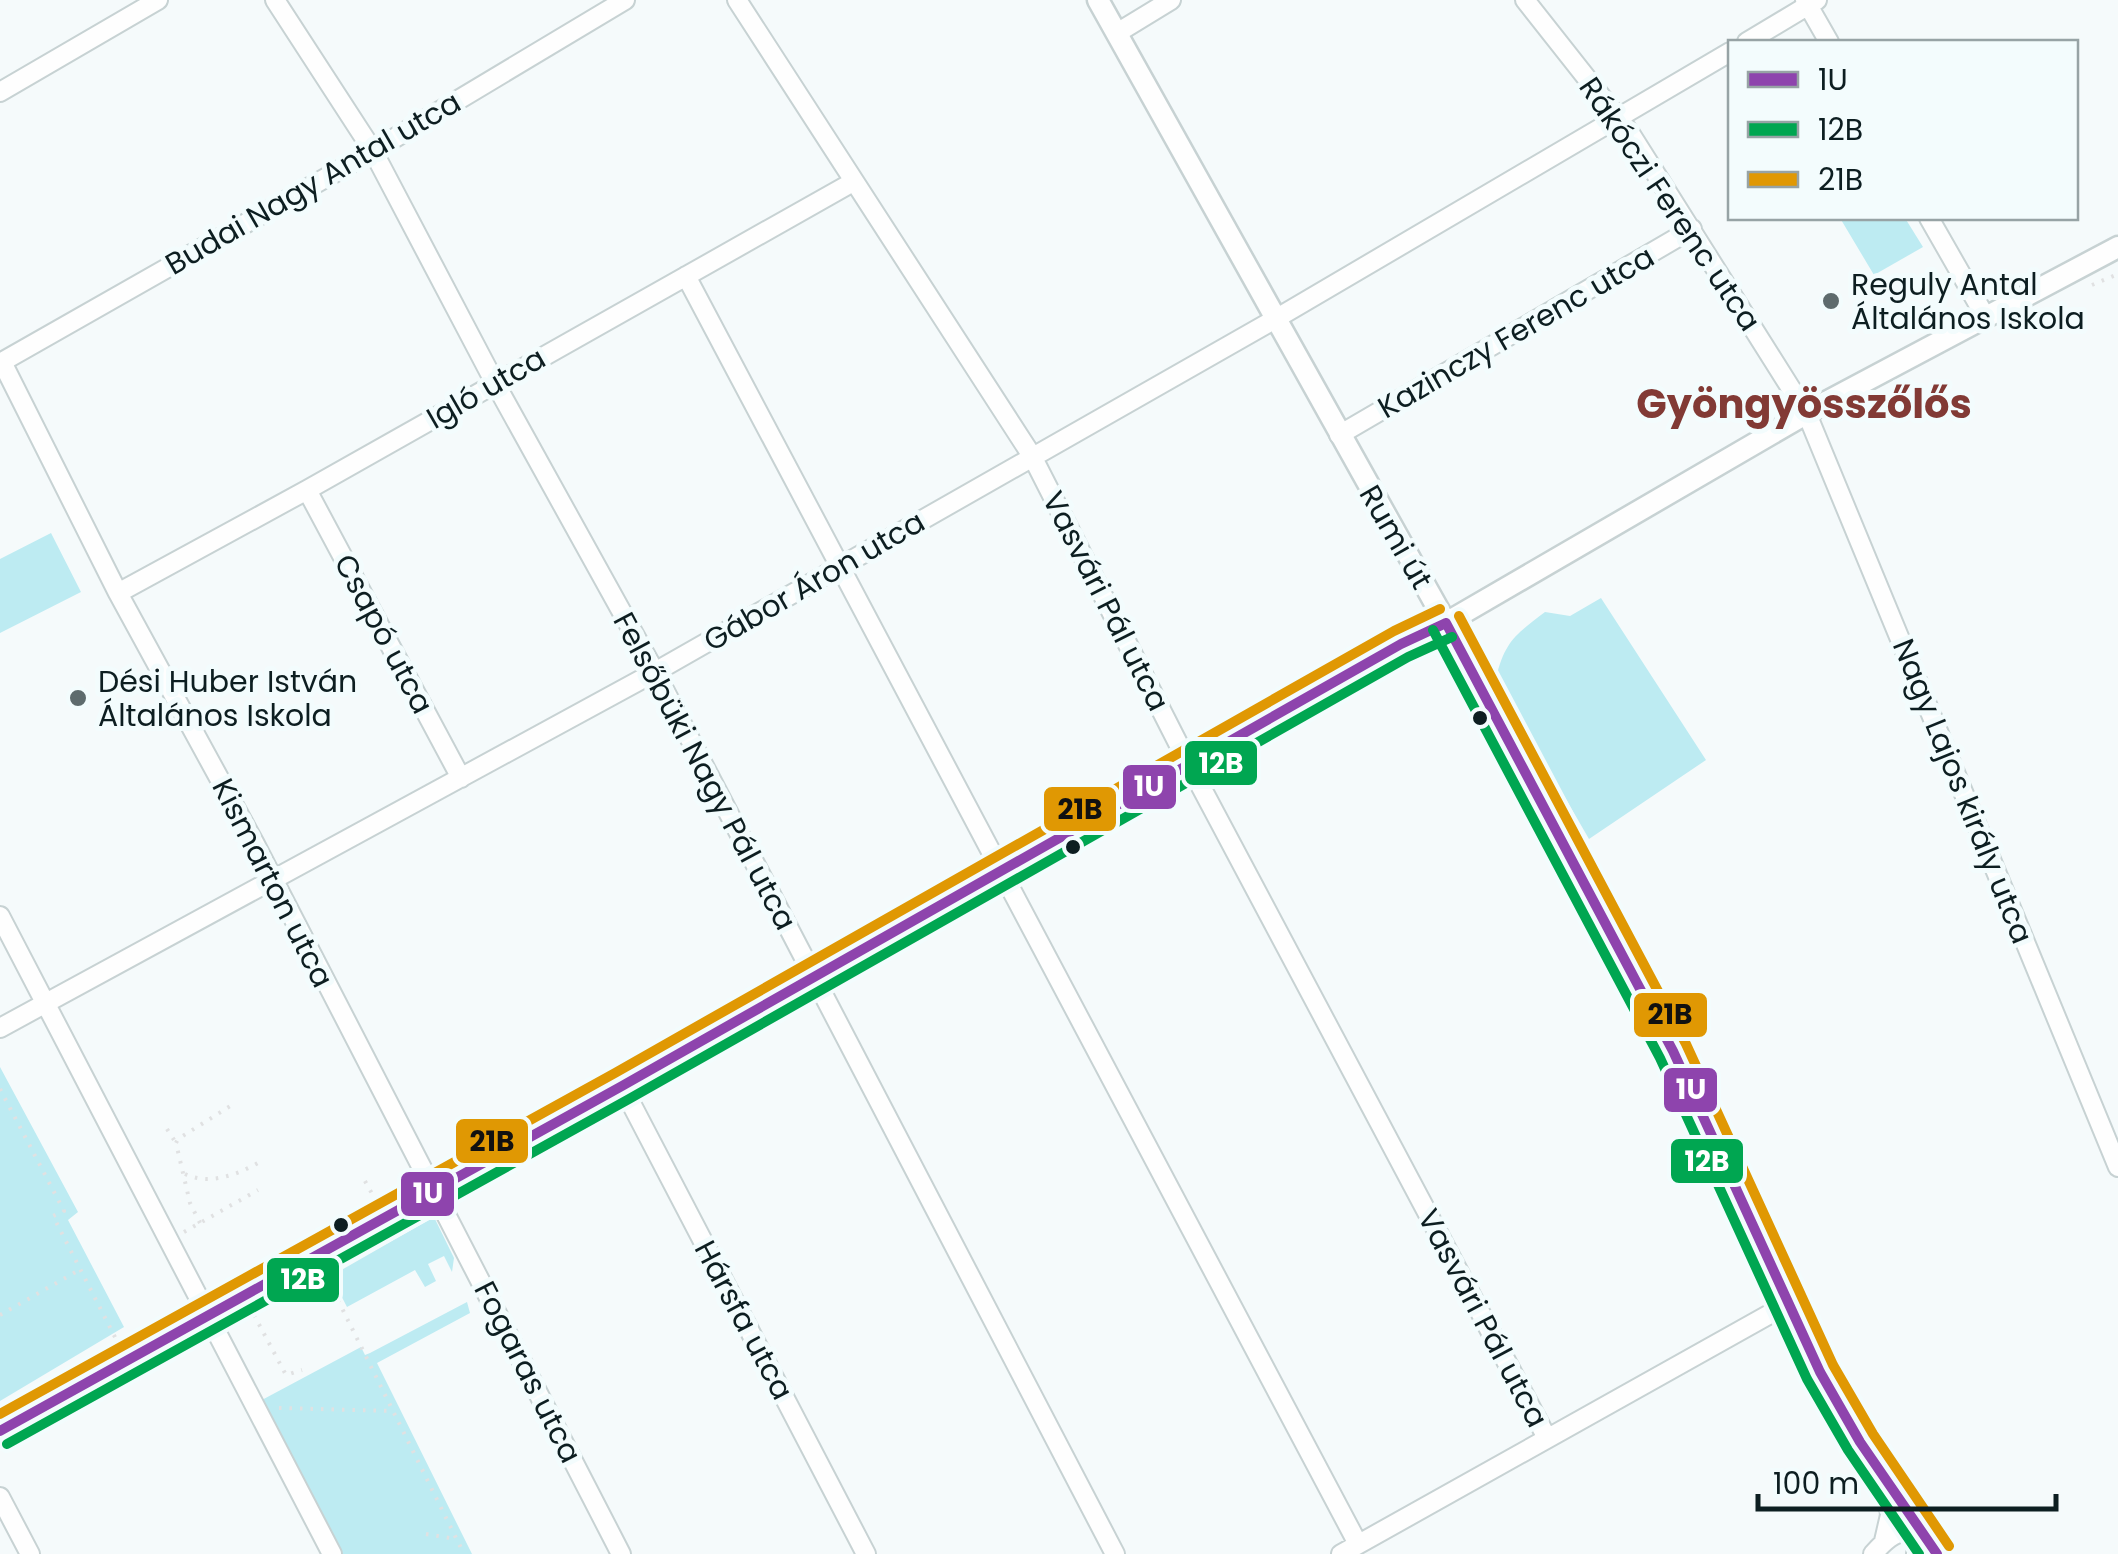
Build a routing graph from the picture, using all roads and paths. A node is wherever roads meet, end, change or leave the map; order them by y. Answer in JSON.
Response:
{"nodes":[{"id":1,"x":158,"y":0,"type":"edge"},
{"id":2,"x":275,"y":0,"type":"edge"},
{"id":3,"x":625,"y":0,"type":"edge"},
{"id":4,"x":737,"y":0,"type":"edge"},
{"id":5,"x":1098,"y":0,"type":"edge"},
{"id":6,"x":1172,"y":0,"type":"edge"},
{"id":7,"x":1525,"y":0,"type":"edge"},
{"id":8,"x":1810,"y":2,"type":"edge"},
{"id":9,"x":1117,"y":33,"type":"junction"},
{"id":10,"x":1749,"y":40,"type":"edge"},
{"id":11,"x":1827,"y":40,"type":"edge"},
{"id":12,"x":1728,"y":53,"type":"edge"},
{"id":13,"x":0,"y":92,"type":"edge"},
{"id":14,"x":1619,"y":119,"type":"junction"},
{"id":15,"x":372,"y":151,"type":"junction"},
{"id":16,"x":853,"y":182,"type":"junction"},
{"id":17,"x":1929,"y":220,"type":"edge"},
{"id":18,"x":1692,"y":228,"type":"junction"},
{"id":19,"x":2118,"y":250,"type":"edge"},
{"id":20,"x":686,"y":276,"type":"junction"},
{"id":21,"x":1984,"y":316,"type":"junction"},
{"id":22,"x":1277,"y":318,"type":"junction"},
{"id":23,"x":1,"y":363,"type":"edge"},
{"id":24,"x":494,"y":383,"type":"junction"},
{"id":25,"x":1808,"y":414,"type":"junction"},
{"id":26,"x":1339,"y":435,"type":"junction"},
{"id":27,"x":1032,"y":456,"type":"junction"},
{"id":28,"x":307,"y":490,"type":"junction"},
{"id":29,"x":840,"y":566,"type":"junction"},
{"id":30,"x":118,"y":593,"type":"junction"},
{"id":31,"x":1446,"y":622,"type":"junction"},
{"id":32,"x":655,"y":672,"type":"junction"},
{"id":33,"x":1189,"y":765,"type":"junction"},
{"id":34,"x":461,"y":778,"type":"junction"},
{"id":35,"x":1001,"y":872,"type":"junction"},
{"id":36,"x":272,"y":880,"type":"junction"},
{"id":37,"x":0,"y":916,"type":"edge"},
{"id":38,"x":814,"y":977,"type":"junction"},
{"id":39,"x":44,"y":1004,"type":"junction"},
{"id":40,"x":0,"y":1028,"type":"edge"},
{"id":41,"x":622,"y":1086,"type":"junction"},
{"id":42,"x":0,"y":1088,"type":"edge"},
{"id":43,"x":235,"y":1103,"type":"dead end"},
{"id":44,"x":167,"y":1129,"type":"dead end"},
{"id":45,"x":176,"y":1144,"type":"junction"},
{"id":46,"x":261,"y":1161,"type":"dead end"},
{"id":47,"x":2118,"y":1167,"type":"edge"},
{"id":48,"x":185,"y":1174,"type":"junction"},
{"id":49,"x":200,"y":1179,"type":"junction"},
{"id":50,"x":365,"y":1182,"type":"dead end"},
{"id":51,"x":188,"y":1189,"type":"junction"},
{"id":52,"x":258,"y":1190,"type":"dead end"},
{"id":53,"x":434,"y":1190,"type":"junction"},
{"id":54,"x":375,"y":1200,"type":"dead end"},
{"id":55,"x":200,"y":1223,"type":"junction"},
{"id":56,"x":184,"y":1232,"type":"dead end"},
{"id":57,"x":81,"y":1268,"type":"junction"},
{"id":58,"x":324,"y":1272,"type":"dead end"},
{"id":59,"x":1786,"y":1305,"type":"junction"},
{"id":60,"x":253,"y":1312,"type":"dead end"},
{"id":61,"x":0,"y":1315,"type":"edge"},
{"id":62,"x":206,"y":1317,"type":"junction"},
{"id":63,"x":119,"y":1345,"type":"dead end"},
{"id":64,"x":302,"y":1370,"type":"dead end"},
{"id":65,"x":274,"y":1408,"type":"dead end"},
{"id":66,"x":395,"y":1411,"type":"junction"},
{"id":67,"x":0,"y":1431,"type":"edge"},
{"id":68,"x":1547,"y":1438,"type":"junction"},
{"id":69,"x":1886,"y":1481,"type":"junction"},
{"id":70,"x":0,"y":1497,"type":"edge"},
{"id":71,"x":1920,"y":1530,"type":"junction"},
{"id":72,"x":426,"y":1534,"type":"dead end"},
{"id":73,"x":457,"y":1539,"type":"junction"},
{"id":74,"x":1878,"y":1548,"type":"edge"},
{"id":75,"x":1350,"y":1549,"type":"edge"},
{"id":76,"x":30,"y":1554,"type":"edge"},
{"id":77,"x":332,"y":1554,"type":"edge"},
{"id":78,"x":464,"y":1554,"type":"edge"},
{"id":79,"x":621,"y":1554,"type":"edge"},
{"id":80,"x":866,"y":1554,"type":"edge"},
{"id":81,"x":1115,"y":1554,"type":"edge"},
{"id":82,"x":1916,"y":1554,"type":"edge"},
{"id":83,"x":1937,"y":1554,"type":"edge"}],
"edges":[{"from":1,"to":13,"type":"street"},
{"from":2,"to":15,"type":"street","name":"Felsőbüki Nagy Pál utca"},
{"from":3,"to":15,"type":"street","name":"Budai Nagy Antal utca"},
{"from":4,"to":16,"type":"street","name":"Vasvári Pál utca"},
{"from":5,"to":9,"type":"street","name":"Rumi út"},
{"from":6,"to":9,"type":"street"},
{"from":7,"to":14,"type":"street","name":"Rákóczi Ferenc utca"},
{"from":8,"to":10,"type":"street"},
{"from":8,"to":11,"type":"street"},
{"from":9,"to":22,"type":"street","name":"Rumi út"},
{"from":12,"to":14,"type":"street","name":"Gábor Áron utca"},
{"from":14,"to":18,"type":"street","name":"Rákóczi Ferenc utca"},
{"from":14,"to":22,"type":"street","name":"Gábor Áron utca"},
{"from":15,"to":23,"type":"street","name":"Budai Nagy Antal utca"},
{"from":15,"to":24,"type":"street","name":"Felsőbüki Nagy Pál utca"},
{"from":16,"to":20,"type":"street","name":"Igló utca"},
{"from":16,"to":27,"type":"street","name":"Vasvári Pál utca"},
{"from":17,"to":21,"type":"street"},
{"from":18,"to":25,"type":"street","name":"Rákóczi Ferenc utca"},
{"from":18,"to":26,"type":"street","name":"Kazinczy Ferenc utca"},
{"from":19,"to":21,"type":"street"},
{"from":20,"to":24,"type":"street","name":"Igló utca"},
{"from":20,"to":29,"type":"street"},
{"from":21,"to":25,"type":"street"},
{"from":22,"to":26,"type":"street","name":"Rumi út"},
{"from":22,"to":27,"type":"street","name":"Gábor Áron utca"},
{"from":23,"to":30,"type":"street","name":"Kismarton utca"},
{"from":24,"to":28,"type":"street","name":"Igló utca"},
{"from":24,"to":32,"type":"street","name":"Felsőbüki Nagy Pál utca"},
{"from":25,"to":31,"type":"street"},
{"from":25,"to":47,"type":"street","name":"Nagy Lajos király utca"},
{"from":26,"to":31,"type":"street","name":"Rumi út"},
{"from":27,"to":29,"type":"street","name":"Gábor Áron utca"},
{"from":27,"to":33,"type":"street","name":"Vasvári Pál utca"},
{"from":28,"to":30,"type":"street","name":"Igló utca"},
{"from":28,"to":34,"type":"street","name":"Csapó utca"},
{"from":29,"to":32,"type":"street","name":"Gábor Áron utca"},
{"from":29,"to":35,"type":"street"},
{"from":30,"to":36,"type":"street","name":"Kismarton utca"},
{"from":31,"to":33,"type":"street"},
{"from":31,"to":59,"type":"street","name":"Rumi út"},
{"from":32,"to":34,"type":"street","name":"Gábor Áron utca"},
{"from":32,"to":38,"type":"street","name":"Felsőbüki Nagy Pál utca"},
{"from":33,"to":35,"type":"street"},
{"from":33,"to":68,"type":"street","name":"Vasvári Pál utca"},
{"from":34,"to":36,"type":"street","name":"Gábor Áron utca"},
{"from":35,"to":38,"type":"street"},
{"from":35,"to":75,"type":"street"},
{"from":36,"to":39,"type":"street","name":"Gábor Áron utca"},
{"from":36,"to":53,"type":"street","name":"Kismarton utca"},
{"from":37,"to":39,"type":"street"},
{"from":38,"to":41,"type":"street"},
{"from":38,"to":81,"type":"street","name":"Felsőbüki Nagy Pál utca"},
{"from":39,"to":40,"type":"street","name":"Gábor Áron utca"},
{"from":39,"to":62,"type":"street"},
{"from":41,"to":53,"type":"street"},
{"from":41,"to":80,"type":"street","name":"Hársfa utca"},
{"from":42,"to":57,"type":"path"},
{"from":43,"to":45,"type":"path"},
{"from":44,"to":45,"type":"path"},
{"from":45,"to":48,"type":"path"},
{"from":46,"to":49,"type":"path"},
{"from":48,"to":49,"type":"path"},
{"from":48,"to":51,"type":"path"},
{"from":49,"to":51,"type":"path"},
{"from":50,"to":54,"type":"path"},
{"from":51,"to":55,"type":"path"},
{"from":52,"to":55,"type":"path"},
{"from":53,"to":62,"type":"street"},
{"from":53,"to":79,"type":"street","name":"Fogaras utca"},
{"from":55,"to":56,"type":"path"},
{"from":57,"to":61,"type":"path"},
{"from":57,"to":63,"type":"path"},
{"from":58,"to":66,"type":"path"},
{"from":59,"to":68,"type":"street"},
{"from":59,"to":69,"type":"street","name":"Rumi út"},
{"from":60,"to":64,"type":"path"},
{"from":62,"to":67,"type":"street"},
{"from":62,"to":77,"type":"street"},
{"from":65,"to":66,"type":"path"},
{"from":66,"to":73,"type":"path"},
{"from":68,"to":75,"type":"street"},
{"from":69,"to":71,"type":"street","name":"Rumi út"},
{"from":69,"to":74,"type":"street"},
{"from":70,"to":76,"type":"street"},
{"from":71,"to":74,"type":"street"},
{"from":71,"to":82,"type":"street"},
{"from":71,"to":83,"type":"street","name":"Rumi út"},
{"from":72,"to":73,"type":"path"},
{"from":73,"to":78,"type":"path"}]}
